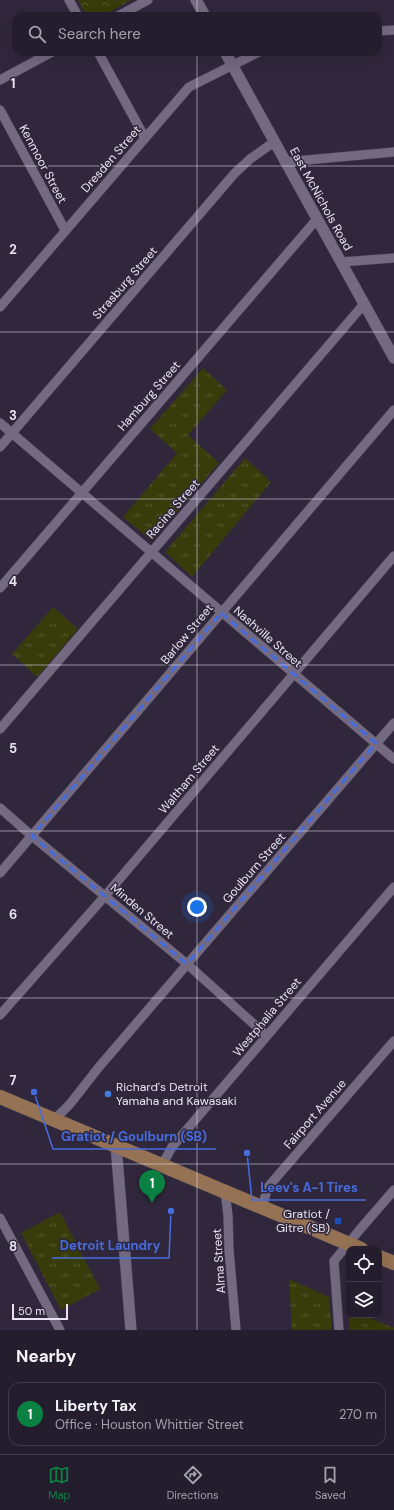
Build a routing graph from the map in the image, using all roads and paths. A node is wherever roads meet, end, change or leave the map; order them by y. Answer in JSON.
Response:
{"nodes":[{"id":1,"x":69,"y":0,"type":"edge"},
{"id":2,"x":148,"y":0,"type":"edge"},
{"id":3,"x":196,"y":0,"type":"edge"},
{"id":4,"x":76,"y":12,"type":"edge"},
{"id":5,"x":126,"y":12,"type":"edge"},
{"id":6,"x":203,"y":12,"type":"edge"},
{"id":7,"x":394,"y":30,"type":"edge"},
{"id":8,"x":382,"y":31,"type":"edge"},
{"id":9,"x":45,"y":56,"type":"edge"},
{"id":10,"x":100,"y":56,"type":"edge"},
{"id":11,"x":227,"y":56,"type":"edge"},
{"id":12,"x":252,"y":56,"type":"edge"},
{"id":13,"x":232,"y":65,"type":"junction"},
{"id":14,"x":0,"y":80,"type":"edge"},
{"id":15,"x":0,"y":110,"type":"edge"},
{"id":16,"x":145,"y":138,"type":"junction"},
{"id":17,"x":274,"y":142,"type":"junction"},
{"id":18,"x":394,"y":152,"type":"edge"},
{"id":19,"x":285,"y":162,"type":"junction"},
{"id":20,"x":317,"y":219,"type":"junction"},
{"id":21,"x":66,"y":230,"type":"junction"},
{"id":22,"x":394,"y":258,"type":"edge"},
{"id":23,"x":341,"y":262,"type":"junction"},
{"id":24,"x":364,"y":304,"type":"junction"},
{"id":25,"x":0,"y":307,"type":"edge"},
{"id":26,"x":394,"y":358,"type":"edge"},
{"id":27,"x":394,"y":410,"type":"edge"},
{"id":28,"x":0,"y":423,"type":"edge"},
{"id":29,"x":12,"y":433,"type":"junction"},
{"id":30,"x":0,"y":447,"type":"edge"},
{"id":31,"x":82,"y":493,"type":"junction"},
{"id":32,"x":151,"y":552,"type":"junction"},
{"id":33,"x":394,"y":556,"type":"edge"},
{"id":34,"x":0,"y":588,"type":"edge"},
{"id":35,"x":221,"y":613,"type":"junction"},
{"id":36,"x":293,"y":674,"type":"junction"},
{"id":37,"x":394,"y":723,"type":"edge"},
{"id":38,"x":0,"y":729,"type":"edge"},
{"id":39,"x":376,"y":743,"type":"junction"},
{"id":40,"x":394,"y":759,"type":"edge"},
{"id":41,"x":0,"y":808,"type":"edge"},
{"id":42,"x":32,"y":836,"type":"junction"},
{"id":43,"x":0,"y":873,"type":"edge"},
{"id":44,"x":394,"y":887,"type":"edge"},
{"id":45,"x":105,"y":896,"type":"junction"},
{"id":46,"x":187,"y":964,"type":"junction"},
{"id":47,"x":0,"y":1015,"type":"edge"},
{"id":48,"x":266,"y":1036,"type":"junction"},
{"id":49,"x":394,"y":1041,"type":"edge"},
{"id":50,"x":0,"y":1097,"type":"edge"},
{"id":51,"x":54,"y":1120,"type":"junction"},
{"id":52,"x":116,"y":1146,"type":"junction"},
{"id":53,"x":162,"y":1165,"type":"junction"},
{"id":54,"x":394,"y":1190,"type":"edge"},
{"id":55,"x":224,"y":1191,"type":"junction"},
{"id":56,"x":262,"y":1207,"type":"junction"},
{"id":57,"x":0,"y":1218,"type":"edge"},
{"id":58,"x":355,"y":1246,"type":"edge"},
{"id":59,"x":346,"y":1252,"type":"edge"},
{"id":60,"x":382,"y":1257,"type":"edge"},
{"id":61,"x":394,"y":1263,"type":"edge"},
{"id":62,"x":60,"y":1330,"type":"edge"},
{"id":63,"x":131,"y":1330,"type":"edge"},
{"id":64,"x":236,"y":1330,"type":"edge"},
{"id":65,"x":338,"y":1330,"type":"edge"}],
"edges":[{"from":1,"to":4,"type":"street"},
{"from":2,"to":5,"type":"street"},
{"from":3,"to":6,"type":"street"},
{"from":7,"to":8,"type":"street"},
{"from":9,"to":14,"type":"street"},
{"from":10,"to":16,"type":"street"},
{"from":11,"to":13,"type":"street","name":"East McNichols Road"},
{"from":12,"to":13,"type":"street","name":"Dresden Street"},
{"from":13,"to":16,"type":"street","name":"Dresden Street"},
{"from":13,"to":17,"type":"street","name":"East McNichols Road"},
{"from":15,"to":21,"type":"street","name":"Kenmoor Street"},
{"from":16,"to":21,"type":"street","name":"Dresden Street"},
{"from":17,"to":19,"type":"street","name":"East McNichols Road"},
{"from":17,"to":29,"type":"street","name":"Strasburg Street"},
{"from":18,"to":19,"type":"street"},
{"from":19,"to":20,"type":"street","name":"East McNichols Road"},
{"from":20,"to":23,"type":"street","name":"East McNichols Road"},
{"from":20,"to":31,"type":"street","name":"Hamburg Street"},
{"from":21,"to":25,"type":"street","name":"Dresden Street"},
{"from":22,"to":23,"type":"street"},
{"from":23,"to":24,"type":"street","name":"East McNichols Road"},
{"from":24,"to":26,"type":"street","name":"East McNichols Road"},
{"from":24,"to":32,"type":"street","name":"Racine Street"},
{"from":27,"to":35,"type":"street","name":"Barlow Street"},
{"from":28,"to":29,"type":"street","name":"Nashville Street"},
{"from":29,"to":30,"type":"street","name":"Strasburg Street"},
{"from":29,"to":31,"type":"street","name":"Nashville Street"},
{"from":31,"to":32,"type":"street","name":"Nashville Street"},
{"from":31,"to":34,"type":"street","name":"Hamburg Street"},
{"from":32,"to":35,"type":"street","name":"Nashville Street"},
{"from":32,"to":38,"type":"street","name":"Racine Street"},
{"from":33,"to":36,"type":"street","name":"Waltham Street"},
{"from":35,"to":36,"type":"street","name":"Nashville Street"},
{"from":35,"to":42,"type":"street","name":"Barlow Street"},
{"from":36,"to":39,"type":"street","name":"Nashville Street"},
{"from":36,"to":45,"type":"street","name":"Waltham Street"},
{"from":37,"to":39,"type":"street","name":"Goulburn Street"},
{"from":39,"to":40,"type":"street","name":"Nashville Street"},
{"from":39,"to":46,"type":"street","name":"Goulburn Street"},
{"from":41,"to":42,"type":"street","name":"Minden Street"},
{"from":42,"to":43,"type":"street","name":"Barlow Street"},
{"from":42,"to":45,"type":"street","name":"Minden Street"},
{"from":44,"to":48,"type":"street","name":"Westphalia Street"},
{"from":45,"to":46,"type":"street","name":"Minden Street"},
{"from":45,"to":47,"type":"street","name":"Waltham Street"},
{"from":46,"to":48,"type":"street","name":"Minden Street"},
{"from":46,"to":51,"type":"street","name":"Goulburn Street"},
{"from":48,"to":53,"type":"street","name":"Westphalia Street"},
{"from":49,"to":56,"type":"street","name":"Fairport Avenue"},
{"from":50,"to":51,"type":"main road"},
{"from":51,"to":52,"type":"main road"},
{"from":52,"to":53,"type":"main road"},
{"from":52,"to":63,"type":"street"},
{"from":53,"to":55,"type":"main road"},
{"from":54,"to":58,"type":"street"},
{"from":55,"to":56,"type":"main road"},
{"from":55,"to":64,"type":"street","name":"Alma Street"},
{"from":56,"to":58,"type":"main road"},
{"from":57,"to":62,"type":"street"},
{"from":59,"to":65,"type":"street"},
{"from":60,"to":61,"type":"main road"}]}
